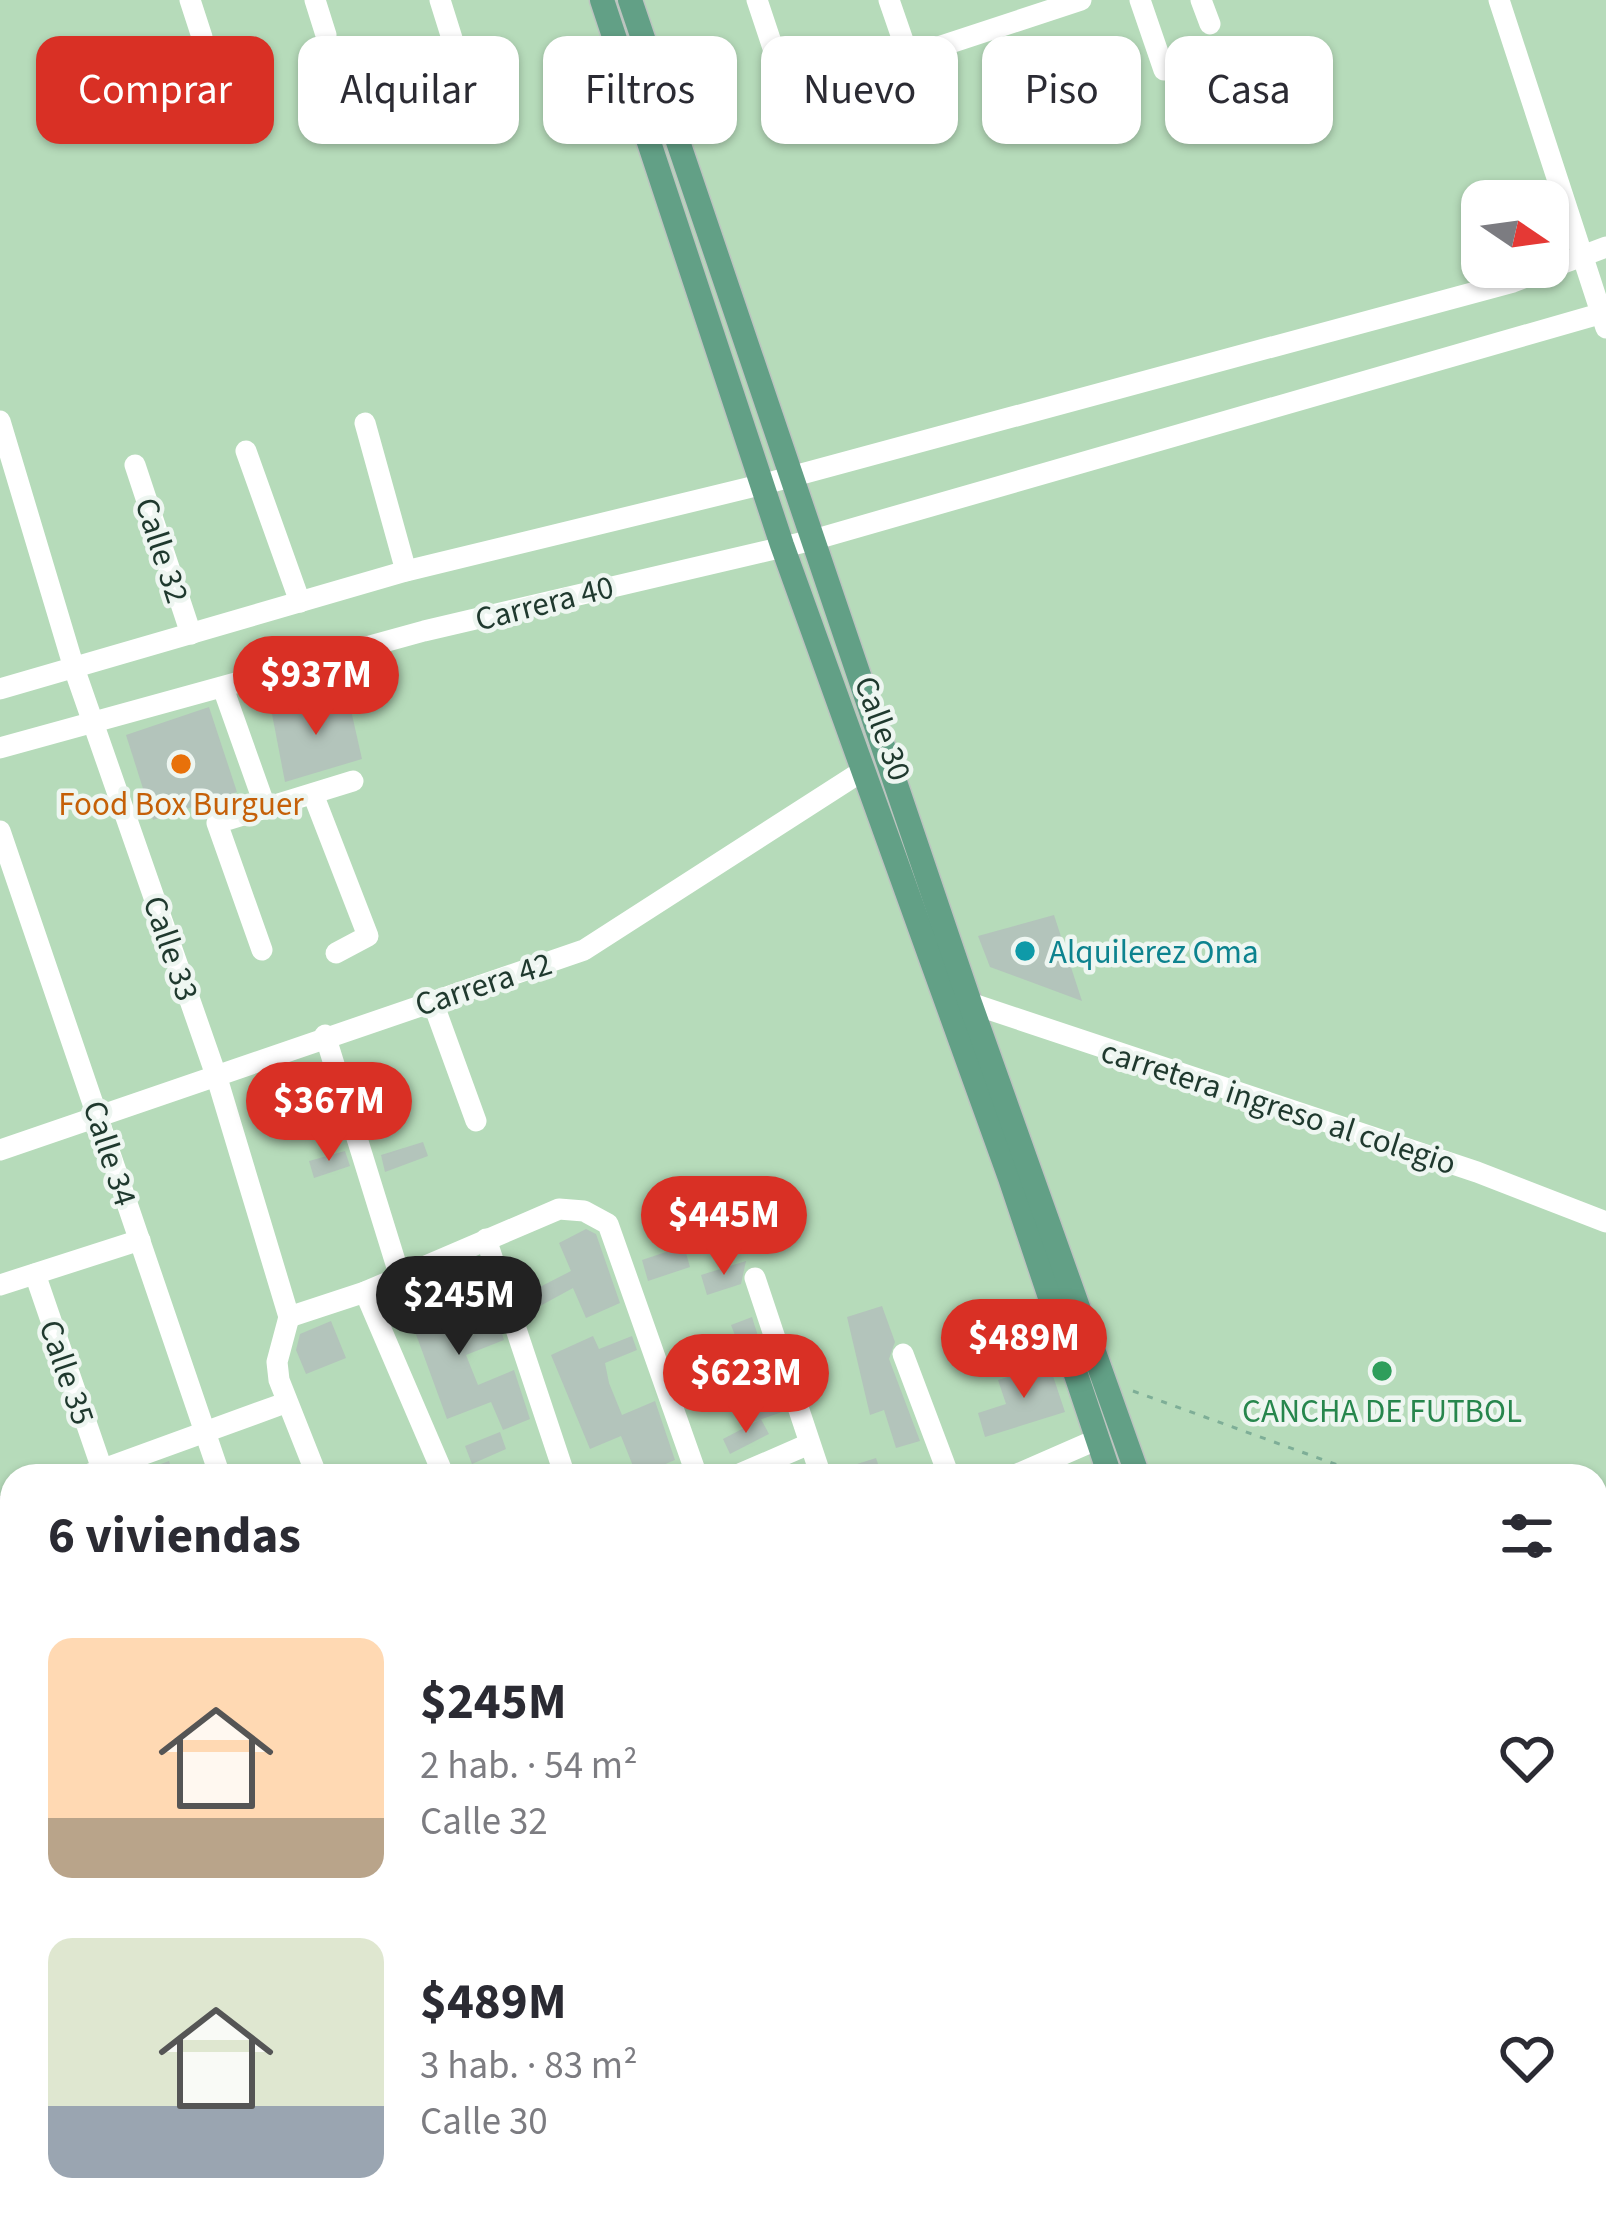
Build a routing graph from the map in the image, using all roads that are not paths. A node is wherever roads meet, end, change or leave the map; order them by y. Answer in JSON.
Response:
{"nodes":[{"id":1,"x":190,"y":0,"type":"edge"},
{"id":2,"x":315,"y":0,"type":"edge"},
{"id":3,"x":440,"y":0,"type":"edge"},
{"id":4,"x":602,"y":0,"type":"edge"},
{"id":5,"x":630,"y":0,"type":"edge"},
{"id":6,"x":757,"y":0,"type":"edge"},
{"id":7,"x":890,"y":0,"type":"edge"},
{"id":8,"x":1081,"y":0,"type":"edge"},
{"id":9,"x":1140,"y":0,"type":"edge"},
{"id":10,"x":1202,"y":0,"type":"edge"},
{"id":11,"x":1499,"y":0,"type":"edge"},
{"id":12,"x":1210,"y":24,"type":"dead end"},
{"id":13,"x":326,"y":35,"type":"dead end"},
{"id":14,"x":202,"y":36,"type":"edge"},
{"id":15,"x":451,"y":36,"type":"edge"},
{"id":16,"x":769,"y":36,"type":"edge"},
{"id":17,"x":902,"y":36,"type":"edge"},
{"id":18,"x":958,"y":41,"type":"edge"},
{"id":19,"x":1165,"y":70,"type":"dead end"},
{"id":20,"x":1606,"y":247,"type":"edge"},
{"id":21,"x":1581,"y":256,"type":"junction"},
{"id":22,"x":1604,"y":318,"type":"edge"},
{"id":23,"x":0,"y":421,"type":"edge"},
{"id":24,"x":365,"y":423,"type":"dead end"},
{"id":25,"x":246,"y":452,"type":"dead end"},
{"id":26,"x":135,"y":465,"type":"dead end"},
{"id":27,"x":793,"y":476,"type":"junction"},
{"id":28,"x":764,"y":484,"type":"junction"},
{"id":29,"x":813,"y":540,"type":"junction"},
{"id":30,"x":782,"y":544,"type":"junction"},
{"id":31,"x":406,"y":571,"type":"junction"},
{"id":32,"x":300,"y":602,"type":"junction"},
{"id":33,"x":191,"y":634,"type":"junction"},
{"id":34,"x":74,"y":668,"type":"junction"},
{"id":35,"x":223,"y":688,"type":"junction"},
{"id":36,"x":0,"y":689,"type":"edge"},
{"id":37,"x":94,"y":724,"type":"junction"},
{"id":38,"x":0,"y":748,"type":"edge"},
{"id":39,"x":864,"y":770,"type":"junction"},
{"id":40,"x":353,"y":781,"type":"dead end"},
{"id":41,"x":313,"y":794,"type":"junction"},
{"id":42,"x":266,"y":808,"type":"junction"},
{"id":43,"x":0,"y":831,"type":"edge"},
{"id":44,"x":262,"y":950,"type":"dead end"},
{"id":45,"x":336,"y":952,"type":"dead end"},
{"id":46,"x":432,"y":1000,"type":"junction"},
{"id":47,"x":960,"y":1007,"type":"junction"},
{"id":48,"x":325,"y":1035,"type":"junction"},
{"id":49,"x":217,"y":1078,"type":"junction"},
{"id":50,"x":100,"y":1118,"type":"junction"},
{"id":51,"x":476,"y":1121,"type":"dead end"},
{"id":52,"x":0,"y":1150,"type":"edge"},
{"id":53,"x":1606,"y":1222,"type":"edge"},
{"id":54,"x":140,"y":1240,"type":"junction"},
{"id":55,"x":486,"y":1240,"type":"junction"},
{"id":56,"x":34,"y":1274,"type":"junction"},
{"id":57,"x":400,"y":1276,"type":"junction"},
{"id":58,"x":755,"y":1278,"type":"dead end"},
{"id":59,"x":0,"y":1285,"type":"edge"},
{"id":60,"x":365,"y":1292,"type":"junction"},
{"id":61,"x":289,"y":1316,"type":"junction"},
{"id":62,"x":903,"y":1354,"type":"dead end"},
{"id":63,"x":285,"y":1403,"type":"junction"},
{"id":64,"x":206,"y":1435,"type":"junction"},
{"id":65,"x":1098,"y":1439,"type":"junction"},
{"id":66,"x":809,"y":1444,"type":"junction"},
{"id":67,"x":90,"y":1464,"type":"edge"},
{"id":68,"x":120,"y":1464,"type":"edge"},
{"id":69,"x":216,"y":1464,"type":"edge"},
{"id":70,"x":312,"y":1464,"type":"edge"},
{"id":71,"x":439,"y":1464,"type":"edge"},
{"id":72,"x":561,"y":1464,"type":"edge"},
{"id":73,"x":694,"y":1464,"type":"edge"},
{"id":74,"x":763,"y":1464,"type":"edge"},
{"id":75,"x":816,"y":1464,"type":"edge"},
{"id":76,"x":944,"y":1464,"type":"edge"},
{"id":77,"x":1041,"y":1464,"type":"edge"},
{"id":78,"x":1106,"y":1464,"type":"edge"},
{"id":79,"x":1134,"y":1464,"type":"edge"}],
"edges":[{"from":1,"to":14,"type":"street"},
{"from":2,"to":13,"type":"street"},
{"from":3,"to":15,"type":"street"},
{"from":4,"to":28,"type":"main road","name":"Calle 30"},
{"from":5,"to":27,"type":"main road","name":"Calle 30"},
{"from":6,"to":16,"type":"street"},
{"from":7,"to":17,"type":"street"},
{"from":8,"to":18,"type":"street"},
{"from":9,"to":19,"type":"street"},
{"from":10,"to":12,"type":"street"},
{"from":11,"to":21,"type":"street"},
{"from":20,"to":21,"type":"street"},
{"from":21,"to":22,"type":"street"},
{"from":21,"to":27,"type":"street"},
{"from":22,"to":29,"type":"street","name":"Carrera 40"},
{"from":23,"to":34,"type":"street","name":"Calle 33"},
{"from":24,"to":31,"type":"street"},
{"from":25,"to":32,"type":"street"},
{"from":26,"to":33,"type":"street","name":"Calle 32"},
{"from":27,"to":28,"type":"street"},
{"from":27,"to":29,"type":"main road","name":"Calle 30"},
{"from":28,"to":30,"type":"main road","name":"Calle 30"},
{"from":28,"to":31,"type":"street"},
{"from":29,"to":30,"type":"street","name":"Carrera 40"},
{"from":29,"to":47,"type":"main road","name":"Calle 30"},
{"from":30,"to":35,"type":"street","name":"Carrera 40"},
{"from":30,"to":39,"type":"main road","name":"Calle 30"},
{"from":31,"to":32,"type":"street"},
{"from":32,"to":33,"type":"street"},
{"from":33,"to":34,"type":"street"},
{"from":34,"to":36,"type":"street"},
{"from":34,"to":37,"type":"street","name":"Calle 33"},
{"from":35,"to":37,"type":"street","name":"Carrera 40"},
{"from":35,"to":42,"type":"street"},
{"from":37,"to":38,"type":"street","name":"Carrera 40"},
{"from":37,"to":49,"type":"street","name":"Calle 33"},
{"from":39,"to":46,"type":"street","name":"Carrera 42"},
{"from":39,"to":47,"type":"main road","name":"Calle 30"},
{"from":40,"to":41,"type":"street"},
{"from":41,"to":42,"type":"street"},
{"from":41,"to":45,"type":"street"},
{"from":42,"to":44,"type":"street"},
{"from":43,"to":50,"type":"street","name":"Calle 34"},
{"from":46,"to":48,"type":"street","name":"Carrera 42"},
{"from":46,"to":51,"type":"street"},
{"from":47,"to":53,"type":"street","name":"carretera ingreso al colegio"},
{"from":47,"to":65,"type":"main road","name":"Calle 30"},
{"from":47,"to":79,"type":"main road","name":"Calle 30"},
{"from":48,"to":49,"type":"street","name":"Carrera 42"},
{"from":48,"to":57,"type":"street"},
{"from":49,"to":50,"type":"street","name":"Carrera 42"},
{"from":49,"to":61,"type":"street","name":"Calle 33"},
{"from":50,"to":52,"type":"street","name":"Carrera 42"},
{"from":50,"to":54,"type":"street","name":"Calle 34"},
{"from":54,"to":56,"type":"street"},
{"from":54,"to":64,"type":"street","name":"Calle 34"},
{"from":55,"to":57,"type":"street"},
{"from":55,"to":72,"type":"street"},
{"from":55,"to":73,"type":"street"},
{"from":56,"to":59,"type":"street"},
{"from":56,"to":67,"type":"street","name":"Calle 35"},
{"from":57,"to":60,"type":"street"},
{"from":58,"to":66,"type":"street"},
{"from":60,"to":61,"type":"street"},
{"from":60,"to":71,"type":"street"},
{"from":61,"to":63,"type":"street","name":"Calle 33"},
{"from":62,"to":76,"type":"street"},
{"from":63,"to":64,"type":"street"},
{"from":63,"to":70,"type":"street","name":"Calle 33"},
{"from":64,"to":68,"type":"street"},
{"from":64,"to":69,"type":"street","name":"Calle 34"},
{"from":65,"to":77,"type":"street"},
{"from":65,"to":78,"type":"main road","name":"Calle 30"},
{"from":66,"to":74,"type":"street"},
{"from":66,"to":75,"type":"street"}]}
